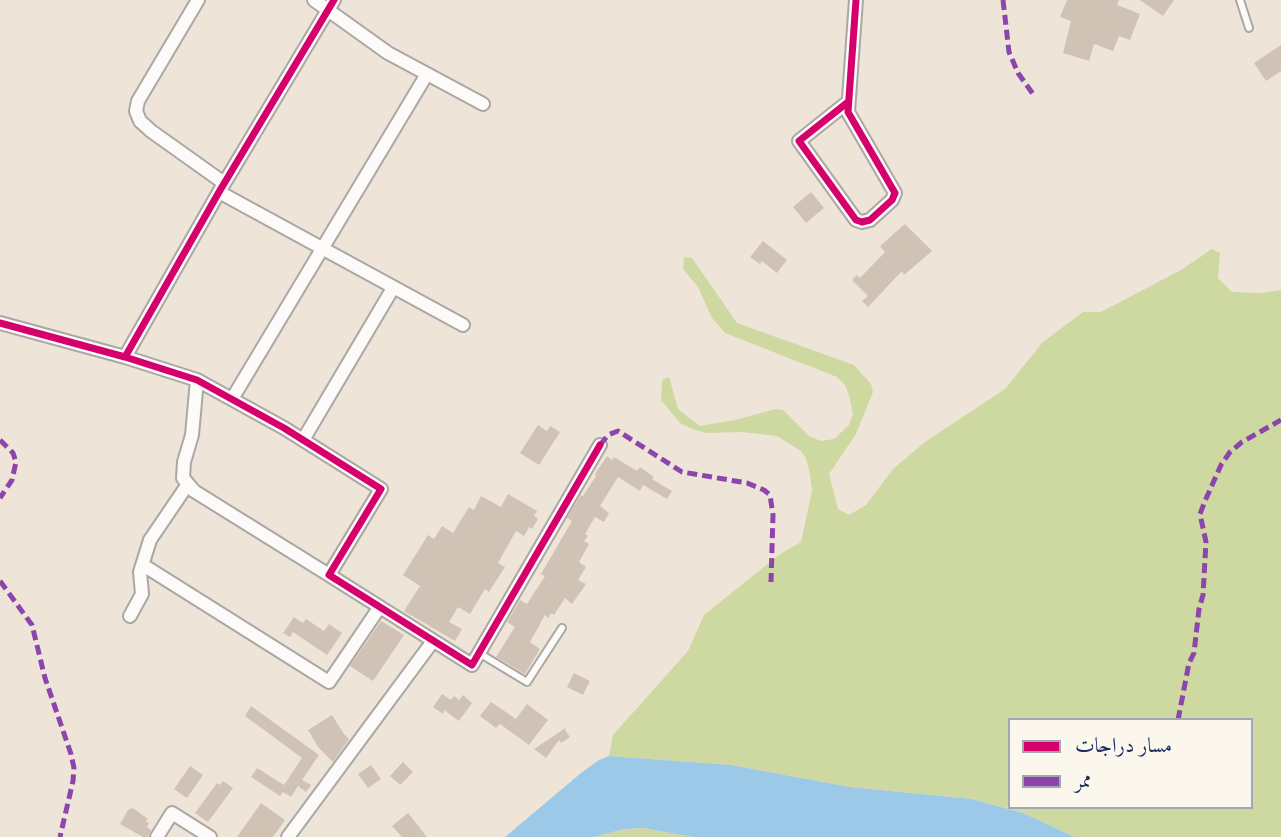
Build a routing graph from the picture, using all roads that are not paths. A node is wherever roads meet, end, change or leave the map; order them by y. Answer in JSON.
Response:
{"nodes":[{"id":1,"x":198,"y":0,"type":"edge"},
{"id":2,"x":314,"y":0,"type":"edge"},
{"id":3,"x":856,"y":0,"type":"edge"},
{"id":4,"x":1240,"y":0,"type":"edge"},
{"id":5,"x":331,"y":5,"type":"edge"},
{"id":6,"x":1250,"y":28,"type":"dead end"},
{"id":7,"x":427,"y":74,"type":"junction"},
{"id":8,"x":848,"y":102,"type":"junction"},
{"id":9,"x":483,"y":104,"type":"dead end"},
{"id":10,"x":222,"y":188,"type":"junction"},
{"id":11,"x":322,"y":250,"type":"junction"},
{"id":12,"x":393,"y":288,"type":"junction"},
{"id":13,"x":0,"y":323,"type":"edge"},
{"id":14,"x":463,"y":325,"type":"dead end"},
{"id":15,"x":125,"y":357,"type":"junction"},
{"id":16,"x":197,"y":380,"type":"junction"},
{"id":17,"x":232,"y":399,"type":"junction"},
{"id":18,"x":303,"y":440,"type":"junction"},
{"id":19,"x":600,"y":445,"type":"dead end"},
{"id":20,"x":188,"y":484,"type":"junction"},
{"id":21,"x":143,"y":565,"type":"junction"},
{"id":22,"x":329,"y":575,"type":"junction"},
{"id":23,"x":379,"y":608,"type":"junction"},
{"id":24,"x":130,"y":616,"type":"dead end"},
{"id":25,"x":562,"y":628,"type":"dead end"},
{"id":26,"x":433,"y":641,"type":"junction"},
{"id":27,"x":479,"y":653,"type":"junction"},
{"id":28,"x":157,"y":837,"type":"edge"},
{"id":29,"x":210,"y":837,"type":"edge"},
{"id":30,"x":288,"y":837,"type":"edge"}],
"edges":[{"from":1,"to":10,"type":"street"},
{"from":2,"to":5,"type":"street"},
{"from":3,"to":8,"type":"street"},
{"from":4,"to":6,"type":"lane"},
{"from":5,"to":7,"type":"street"},
{"from":5,"to":10,"type":"street"},
{"from":7,"to":9,"type":"street"},
{"from":7,"to":11,"type":"street"},
{"from":8,"to":8,"type":"street"},
{"from":10,"to":11,"type":"street"},
{"from":10,"to":15,"type":"street"},
{"from":11,"to":12,"type":"street"},
{"from":11,"to":17,"type":"street"},
{"from":12,"to":14,"type":"street"},
{"from":12,"to":18,"type":"street"},
{"from":13,"to":15,"type":"street"},
{"from":15,"to":16,"type":"street"},
{"from":16,"to":17,"type":"street"},
{"from":16,"to":20,"type":"street"},
{"from":17,"to":18,"type":"street"},
{"from":18,"to":22,"type":"street"},
{"from":19,"to":27,"type":"street"},
{"from":20,"to":21,"type":"street"},
{"from":20,"to":22,"type":"street"},
{"from":21,"to":23,"type":"street"},
{"from":21,"to":24,"type":"street"},
{"from":22,"to":23,"type":"street"},
{"from":23,"to":26,"type":"street"},
{"from":25,"to":27,"type":"lane"},
{"from":26,"to":27,"type":"street"},
{"from":26,"to":30,"type":"street"},
{"from":28,"to":29,"type":"street"}]}
